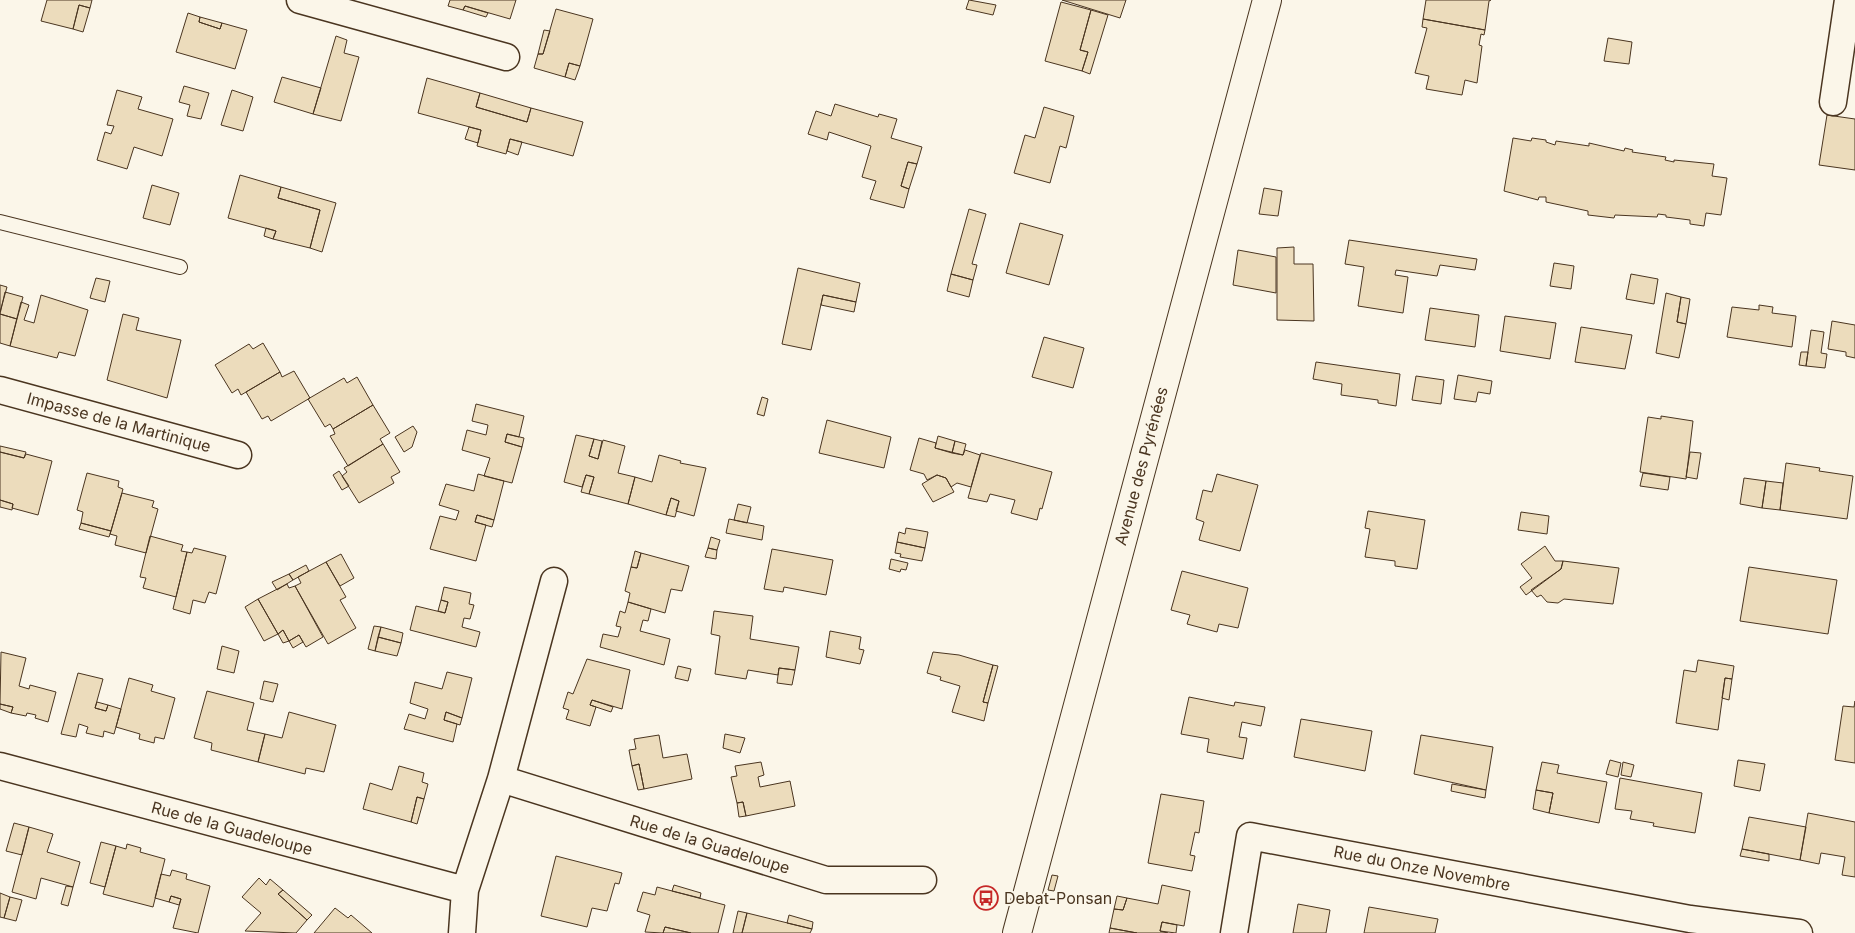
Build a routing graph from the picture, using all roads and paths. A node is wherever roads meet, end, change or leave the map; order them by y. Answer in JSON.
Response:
{"nodes":[{"id":1,"x":300,"y":0,"type":"edge"},
{"id":2,"x":1267,"y":0,"type":"edge"},
{"id":3,"x":1849,"y":17,"type":"edge"},
{"id":4,"x":506,"y":57,"type":"dead end"},
{"id":5,"x":1833,"y":102,"type":"dead end"},
{"id":6,"x":0,"y":222,"type":"edge"},
{"id":7,"x":180,"y":267,"type":"dead end"},
{"id":8,"x":0,"y":390,"type":"edge"},
{"id":9,"x":238,"y":455,"type":"dead end"},
{"id":10,"x":554,"y":581,"type":"dead end"},
{"id":11,"x":0,"y":766,"type":"edge"},
{"id":12,"x":501,"y":780,"type":"junction"},
{"id":13,"x":923,"y":880,"type":"dead end"},
{"id":14,"x":465,"y":890,"type":"junction"},
{"id":15,"x":1688,"y":926,"type":"edge"},
{"id":16,"x":462,"y":933,"type":"edge"},
{"id":17,"x":1017,"y":933,"type":"edge"},
{"id":18,"x":1234,"y":933,"type":"edge"},
{"id":19,"x":1799,"y":933,"type":"edge"}],
"edges":[{"from":1,"to":4,"type":"street"},
{"from":2,"to":17,"type":"main road","name":"Avenue des Pyrénées"},
{"from":3,"to":5,"type":"street"},
{"from":6,"to":7,"type":"lane"},
{"from":8,"to":9,"type":"street","name":"Impasse de la Martinique"},
{"from":10,"to":12,"type":"street"},
{"from":11,"to":14,"type":"street","name":"Rue de la Guadeloupe"},
{"from":12,"to":13,"type":"street","name":"Rue de la Guadeloupe"},
{"from":12,"to":14,"type":"street"},
{"from":14,"to":16,"type":"street"},
{"from":15,"to":18,"type":"street","name":"Rue du Onze Novembre"},
{"from":15,"to":19,"type":"street","name":"Rue du Onze Novembre"}]}
